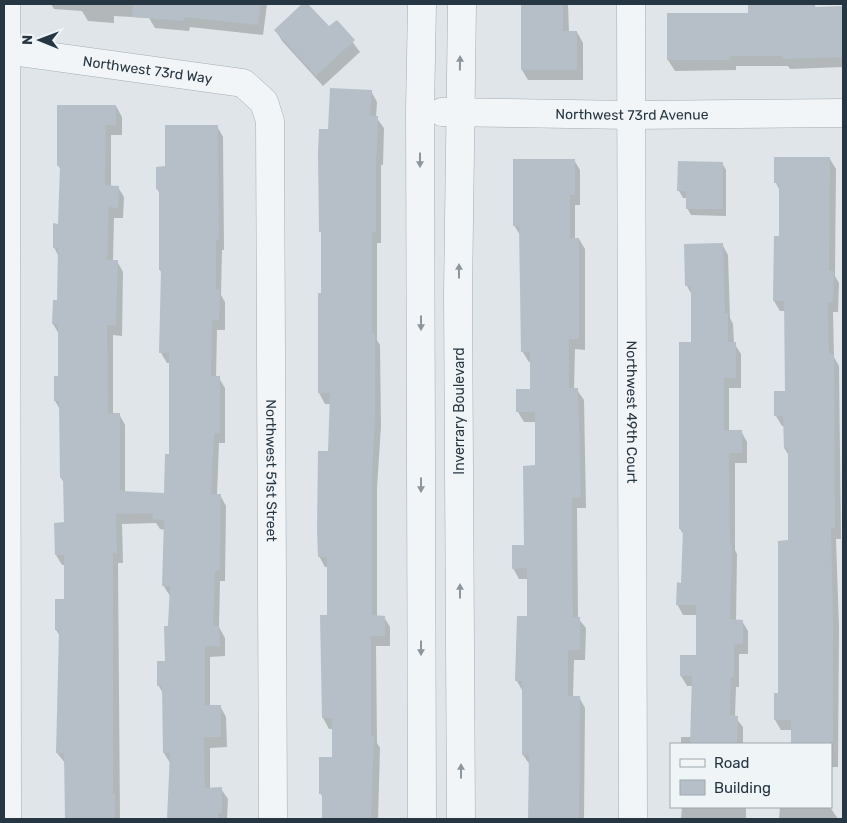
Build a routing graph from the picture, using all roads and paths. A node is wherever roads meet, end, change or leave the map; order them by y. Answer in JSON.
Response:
{"nodes":[{"id":1,"x":6,"y":4,"type":"edge"},
{"id":2,"x":422,"y":4,"type":"edge"},
{"id":3,"x":462,"y":4,"type":"edge"},
{"id":4,"x":631,"y":4,"type":"edge"},
{"id":5,"x":5,"y":50,"type":"edge"},
{"id":6,"x":420,"y":111,"type":"junction"},
{"id":7,"x":459,"y":112,"type":"junction"},
{"id":8,"x":843,"y":113,"type":"edge"},
{"id":9,"x":631,"y":115,"type":"junction"},
{"id":10,"x":270,"y":121,"type":"joint"},
{"id":11,"x":7,"y":819,"type":"edge"},
{"id":12,"x":273,"y":819,"type":"edge"},
{"id":13,"x":422,"y":819,"type":"edge"},
{"id":14,"x":461,"y":819,"type":"edge"},
{"id":15,"x":633,"y":819,"type":"edge"}],
"edges":[{"from":1,"to":5,"type":"street"},
{"from":2,"to":6,"type":"street"},
{"from":7,"to":3,"type":"street","name":"Inverrary Boulevard","one_way":true},
{"from":4,"to":9,"type":"street","name":"Northwest 49th Court"},
{"from":5,"to":10,"type":"street","name":"Northwest 73rd Way"},
{"from":5,"to":11,"type":"street"},
{"from":6,"to":7,"type":"street","name":"Northwest 73rd Avenue"},
{"from":6,"to":13,"type":"street","one_way":true},
{"from":7,"to":9,"type":"street","name":"Northwest 73rd Avenue"},
{"from":14,"to":7,"type":"street","name":"Inverrary Boulevard","one_way":true},
{"from":8,"to":9,"type":"street","name":"Northwest 73rd Avenue"},
{"from":9,"to":15,"type":"street","name":"Northwest 49th Court"},
{"from":10,"to":12,"type":"street","name":"Northwest 51st Street"}]}
